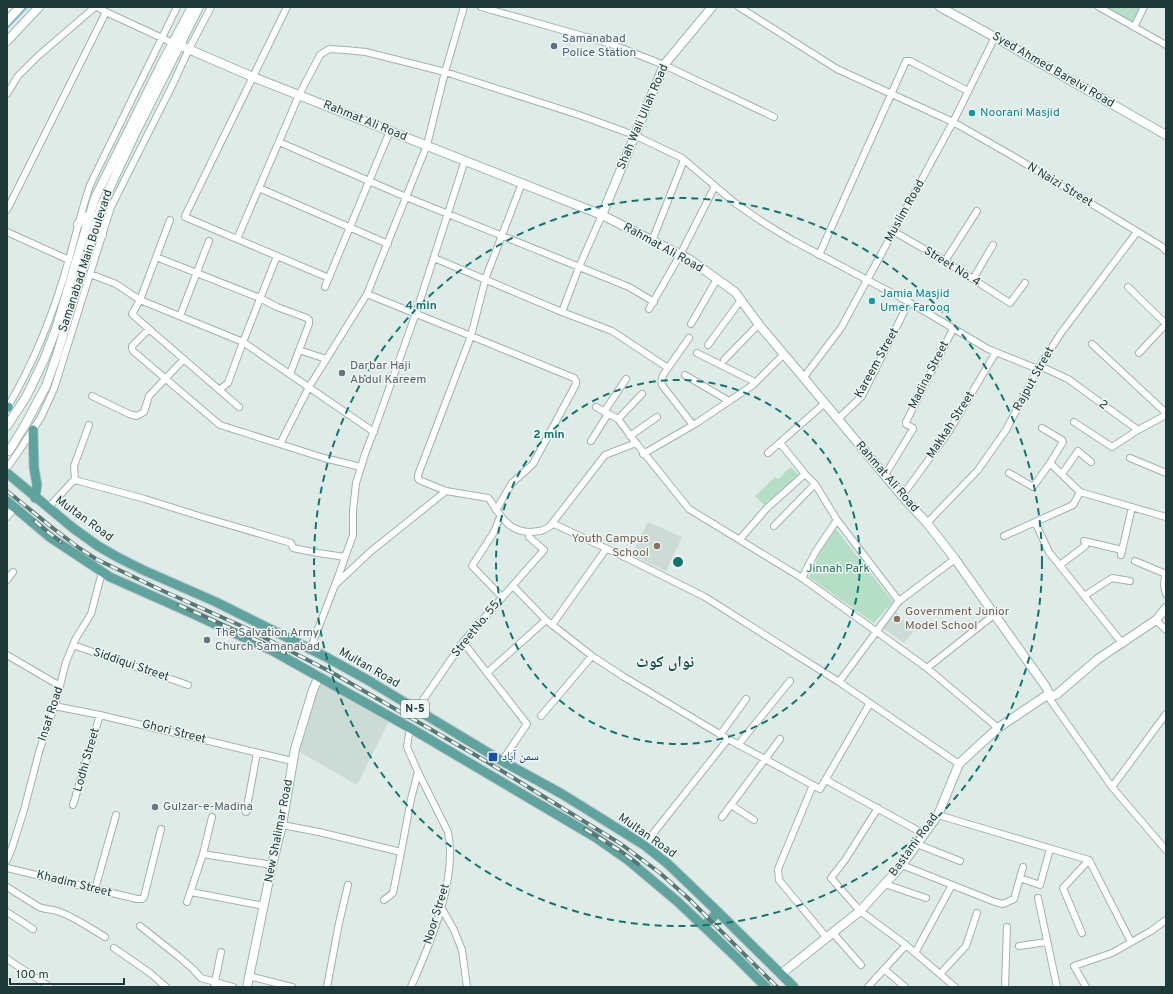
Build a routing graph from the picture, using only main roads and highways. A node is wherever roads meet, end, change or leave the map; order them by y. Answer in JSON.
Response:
{"nodes":[{"id":1,"x":33,"y":430,"type":"road end"},
{"id":2,"x":7,"y":473,"type":"edge"},
{"id":3,"x":35,"y":498,"type":"junction"},
{"id":4,"x":7,"y":501,"type":"edge"},
{"id":5,"x":9,"y":513,"type":"edge"},
{"id":6,"x":24,"y":515,"type":"junction"},
{"id":7,"x":718,"y":912,"type":"junction"},
{"id":8,"x":704,"y":926,"type":"junction"},
{"id":9,"x":766,"y":987,"type":"edge"},
{"id":10,"x":794,"y":987,"type":"edge"}],
"edges":[{"from":1,"to":3,"type":"main road"},
{"from":2,"to":3,"type":"main road","name":"Multan Road","number":"N-5"},
{"from":3,"to":7,"type":"main road","name":"Multan Road","number":"N-5"},
{"from":4,"to":6,"type":"main road","number":"N-5"},
{"from":5,"to":6,"type":"main road"},
{"from":6,"to":8,"type":"main road","number":"N-5"},
{"from":7,"to":8,"type":"main road"},
{"from":7,"to":10,"type":"main road","name":"Multan Road","number":"N-5"},
{"from":8,"to":9,"type":"main road","number":"N-5"}]}
